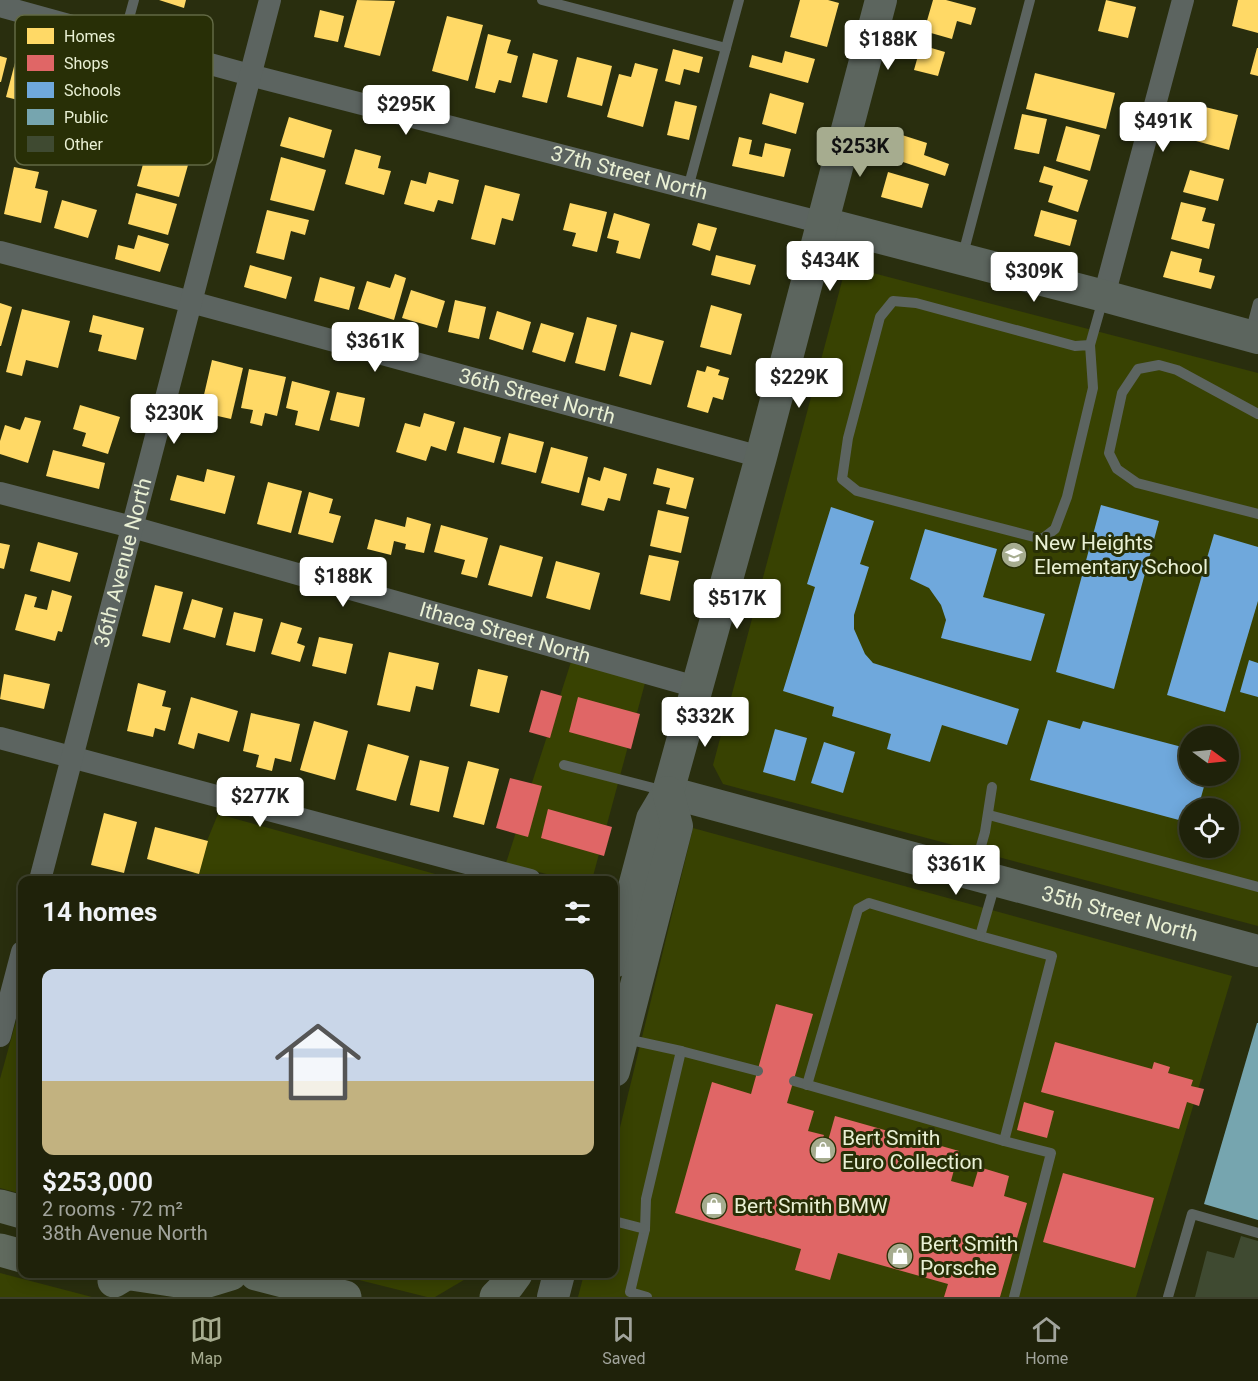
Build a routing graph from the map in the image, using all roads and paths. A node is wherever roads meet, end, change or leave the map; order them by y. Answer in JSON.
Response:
{"nodes":[{"id":1,"x":134,"y":0,"type":"edge"},
{"id":2,"x":270,"y":0,"type":"edge"},
{"id":3,"x":542,"y":0,"type":"edge"},
{"id":4,"x":739,"y":0,"type":"edge"},
{"id":5,"x":881,"y":0,"type":"edge"},
{"id":6,"x":1030,"y":0,"type":"edge"},
{"id":7,"x":1183,"y":0,"type":"edge"},
{"id":8,"x":0,"y":6,"type":"edge"},
{"id":9,"x":33,"y":15,"type":"edge"},
{"id":10,"x":130,"y":15,"type":"edge"},
{"id":11,"x":726,"y":48,"type":"junction"},
{"id":12,"x":213,"y":65,"type":"edge"},
{"id":13,"x":250,"y":75,"type":"junction"},
{"id":14,"x":688,"y":188,"type":"junction"},
{"id":15,"x":823,"y":223,"type":"junction"},
{"id":16,"x":0,"y":252,"type":"edge"},
{"id":17,"x":962,"y":259,"type":"junction"},
{"id":18,"x":1104,"y":296,"type":"junction"},
{"id":19,"x":191,"y":302,"type":"junction"},
{"id":20,"x":1258,"y":303,"type":"edge"},
{"id":21,"x":1254,"y":337,"type":"edge"},
{"id":22,"x":1090,"y":345,"type":"junction"},
{"id":23,"x":1258,"y":414,"type":"edge"},
{"id":24,"x":761,"y":457,"type":"junction"},
{"id":25,"x":0,"y":493,"type":"edge"},
{"id":26,"x":1258,"y":514,"type":"edge"},
{"id":27,"x":132,"y":527,"type":"junction"},
{"id":28,"x":696,"y":687,"type":"junction"},
{"id":29,"x":0,"y":738,"type":"edge"},
{"id":30,"x":72,"y":756,"type":"junction"},
{"id":31,"x":564,"y":765,"type":"dead end"},
{"id":32,"x":992,"y":787,"type":"dead end"},
{"id":33,"x":668,"y":792,"type":"junction"},
{"id":34,"x":989,"y":815,"type":"junction"},
{"id":35,"x":41,"y":876,"type":"edge"},
{"id":36,"x":507,"y":876,"type":"edge"},
{"id":37,"x":984,"y":877,"type":"junction"},
{"id":38,"x":1258,"y":887,"type":"edge"},
{"id":39,"x":636,"y":909,"type":"edge"},
{"id":40,"x":980,"y":936,"type":"junction"},
{"id":41,"x":1258,"y":951,"type":"edge"},
{"id":42,"x":618,"y":952,"type":"edge"},
{"id":43,"x":18,"y":964,"type":"edge"},
{"id":44,"x":12,"y":983,"type":"edge"},
{"id":45,"x":0,"y":1036,"type":"edge"},
{"id":46,"x":622,"y":1038,"type":"junction"},
{"id":47,"x":681,"y":1051,"type":"junction"},
{"id":48,"x":618,"y":1054,"type":"edge"},
{"id":49,"x":758,"y":1071,"type":"dead end"},
{"id":50,"x":794,"y":1081,"type":"dead end"},
{"id":51,"x":807,"y":1085,"type":"junction"},
{"id":52,"x":1004,"y":1141,"type":"junction"},
{"id":53,"x":0,"y":1206,"type":"edge"},
{"id":54,"x":18,"y":1211,"type":"edge"},
{"id":55,"x":618,"y":1222,"type":"edge"},
{"id":56,"x":645,"y":1229,"type":"junction"},
{"id":57,"x":1258,"y":1233,"type":"edge"},
{"id":58,"x":0,"y":1250,"type":"edge"},
{"id":59,"x":18,"y":1255,"type":"edge"},
{"id":60,"x":158,"y":1278,"type":"edge"},
{"id":61,"x":221,"y":1278,"type":"edge"},
{"id":62,"x":271,"y":1278,"type":"edge"},
{"id":63,"x":513,"y":1278,"type":"edge"},
{"id":64,"x":527,"y":1278,"type":"edge"},
{"id":65,"x":558,"y":1278,"type":"edge"},
{"id":66,"x":102,"y":1280,"type":"edge"},
{"id":67,"x":174,"y":1297,"type":"edge"},
{"id":68,"x":345,"y":1297,"type":"edge"},
{"id":69,"x":496,"y":1297,"type":"edge"},
{"id":70,"x":521,"y":1297,"type":"edge"},
{"id":71,"x":553,"y":1297,"type":"edge"},
{"id":72,"x":647,"y":1297,"type":"edge"},
{"id":73,"x":1014,"y":1297,"type":"edge"},
{"id":74,"x":1168,"y":1297,"type":"edge"}],
"edges":[{"from":1,"to":10,"type":"lane"},
{"from":2,"to":13,"type":"street","name":"36th Avenue North"},
{"from":3,"to":11,"type":"lane"},
{"from":4,"to":11,"type":"lane"},
{"from":5,"to":15,"type":"main road"},
{"from":6,"to":17,"type":"lane"},
{"from":7,"to":18,"type":"street"},
{"from":8,"to":9,"type":"street","name":"37th Street North"},
{"from":11,"to":14,"type":"lane"},
{"from":12,"to":13,"type":"street","name":"37th Street North"},
{"from":13,"to":14,"type":"street","name":"37th Street North"},
{"from":13,"to":19,"type":"street","name":"36th Avenue North"},
{"from":14,"to":15,"type":"street","name":"37th Street North"},
{"from":15,"to":17,"type":"main road","name":"37th Street North"},
{"from":15,"to":24,"type":"main road"},
{"from":16,"to":19,"type":"street","name":"36th Street North"},
{"from":17,"to":18,"type":"main road","name":"37th Street North"},
{"from":18,"to":21,"type":"main road","name":"37th Street North"},
{"from":18,"to":22,"type":"lane"},
{"from":19,"to":24,"type":"street","name":"36th Street North"},
{"from":19,"to":27,"type":"street","name":"36th Avenue North"},
{"from":20,"to":21,"type":"lane"},
{"from":22,"to":22,"type":"lane"},
{"from":23,"to":26,"type":"lane"},
{"from":24,"to":28,"type":"main road"},
{"from":25,"to":27,"type":"street","name":"Ithaca Street North"},
{"from":27,"to":28,"type":"street","name":"Ithaca Street North"},
{"from":27,"to":30,"type":"street","name":"36th Avenue North"},
{"from":28,"to":33,"type":"main road"},
{"from":29,"to":30,"type":"street"},
{"from":30,"to":35,"type":"street","name":"36th Avenue North"},
{"from":30,"to":36,"type":"street"},
{"from":31,"to":33,"type":"lane"},
{"from":32,"to":34,"type":"lane"},
{"from":33,"to":37,"type":"main road","name":"35th Street North"},
{"from":33,"to":39,"type":"main road"},
{"from":34,"to":37,"type":"lane"},
{"from":34,"to":38,"type":"lane"},
{"from":37,"to":40,"type":"lane"},
{"from":37,"to":41,"type":"main road","name":"35th Street North"},
{"from":39,"to":42,"type":"main road"},
{"from":39,"to":46,"type":"main road"},
{"from":40,"to":51,"type":"lane"},
{"from":40,"to":52,"type":"lane"},
{"from":43,"to":44,"type":"street"},
{"from":44,"to":45,"type":"street"},
{"from":46,"to":47,"type":"lane"},
{"from":46,"to":48,"type":"main road"},
{"from":47,"to":49,"type":"lane"},
{"from":47,"to":56,"type":"lane"},
{"from":50,"to":51,"type":"lane"},
{"from":51,"to":52,"type":"lane"},
{"from":52,"to":73,"type":"lane"},
{"from":53,"to":54,"type":"highway"},
{"from":55,"to":56,"type":"lane"},
{"from":56,"to":72,"type":"lane"},
{"from":57,"to":74,"type":"lane"},
{"from":58,"to":59,"type":"highway"},
{"from":60,"to":61,"type":"highway"},
{"from":62,"to":68,"type":"highway"},
{"from":63,"to":69,"type":"highway"},
{"from":64,"to":70,"type":"main road"},
{"from":65,"to":71,"type":"main road"},
{"from":66,"to":67,"type":"highway"}]}
